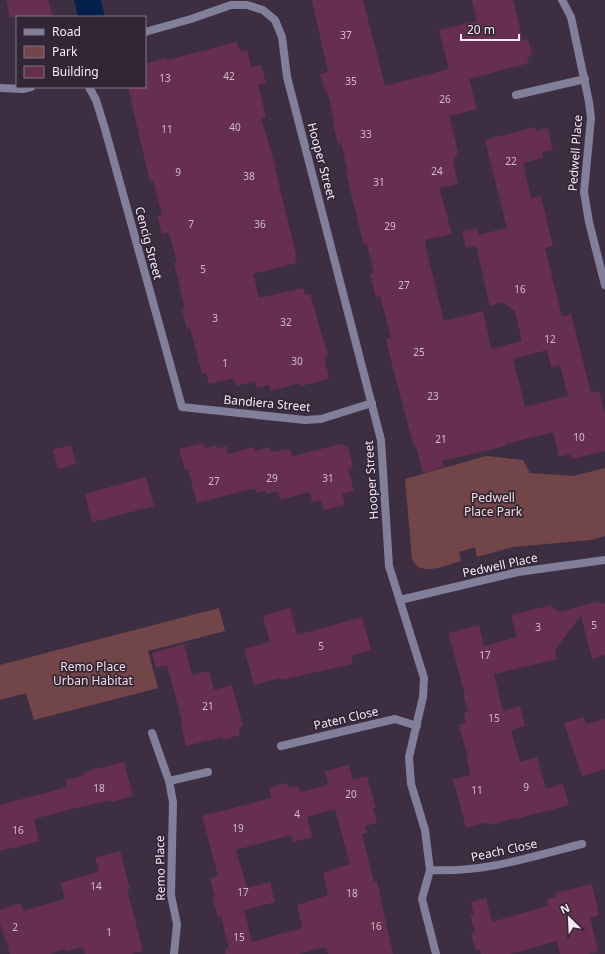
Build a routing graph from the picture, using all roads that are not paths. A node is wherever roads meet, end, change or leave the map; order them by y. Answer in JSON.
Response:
{"nodes":[{"id":1,"x":562,"y":0,"type":"edge"},
{"id":2,"x":146,"y":32,"type":"edge"},
{"id":3,"x":585,"y":79,"type":"junction"},
{"id":4,"x":0,"y":88,"type":"edge"},
{"id":5,"x":27,"y":88,"type":"edge"},
{"id":6,"x":90,"y":88,"type":"edge"},
{"id":7,"x":516,"y":95,"type":"dead end"},
{"id":8,"x":605,"y":285,"type":"edge"},
{"id":9,"x":372,"y":403,"type":"junction"},
{"id":10,"x":182,"y":407,"type":"joint"},
{"id":11,"x":605,"y":560,"type":"edge"},
{"id":12,"x":400,"y":600,"type":"junction"},
{"id":13,"x":417,"y":726,"type":"junction"},
{"id":14,"x":152,"y":733,"type":"dead end"},
{"id":15,"x":281,"y":746,"type":"dead end"},
{"id":16,"x":208,"y":772,"type":"dead end"},
{"id":17,"x":169,"y":781,"type":"junction"},
{"id":18,"x":582,"y":844,"type":"dead end"},
{"id":19,"x":430,"y":870,"type":"junction"},
{"id":20,"x":174,"y":954,"type":"edge"},
{"id":21,"x":436,"y":954,"type":"edge"}],
"edges":[{"from":1,"to":3,"type":"street","name":"Pedwell Place"},
{"from":2,"to":9,"type":"street","name":"Hooper Street"},
{"from":3,"to":7,"type":"street"},
{"from":3,"to":8,"type":"street","name":"Pedwell Place"},
{"from":4,"to":5,"type":"street"},
{"from":6,"to":10,"type":"street","name":"Cencig Street"},
{"from":9,"to":10,"type":"street","name":"Bandiera Street"},
{"from":9,"to":12,"type":"street","name":"Hooper Street"},
{"from":11,"to":12,"type":"street","name":"Pedwell Place"},
{"from":12,"to":13,"type":"street","name":"Hooper Street"},
{"from":13,"to":15,"type":"street","name":"Paten Close"},
{"from":13,"to":19,"type":"street","name":"Hooper Street"},
{"from":14,"to":17,"type":"street","name":"Remo Place"},
{"from":16,"to":17,"type":"street"},
{"from":17,"to":20,"type":"street","name":"Remo Place"},
{"from":18,"to":19,"type":"street","name":"Peach Close"},
{"from":19,"to":21,"type":"street","name":"Hooper Street"}]}
